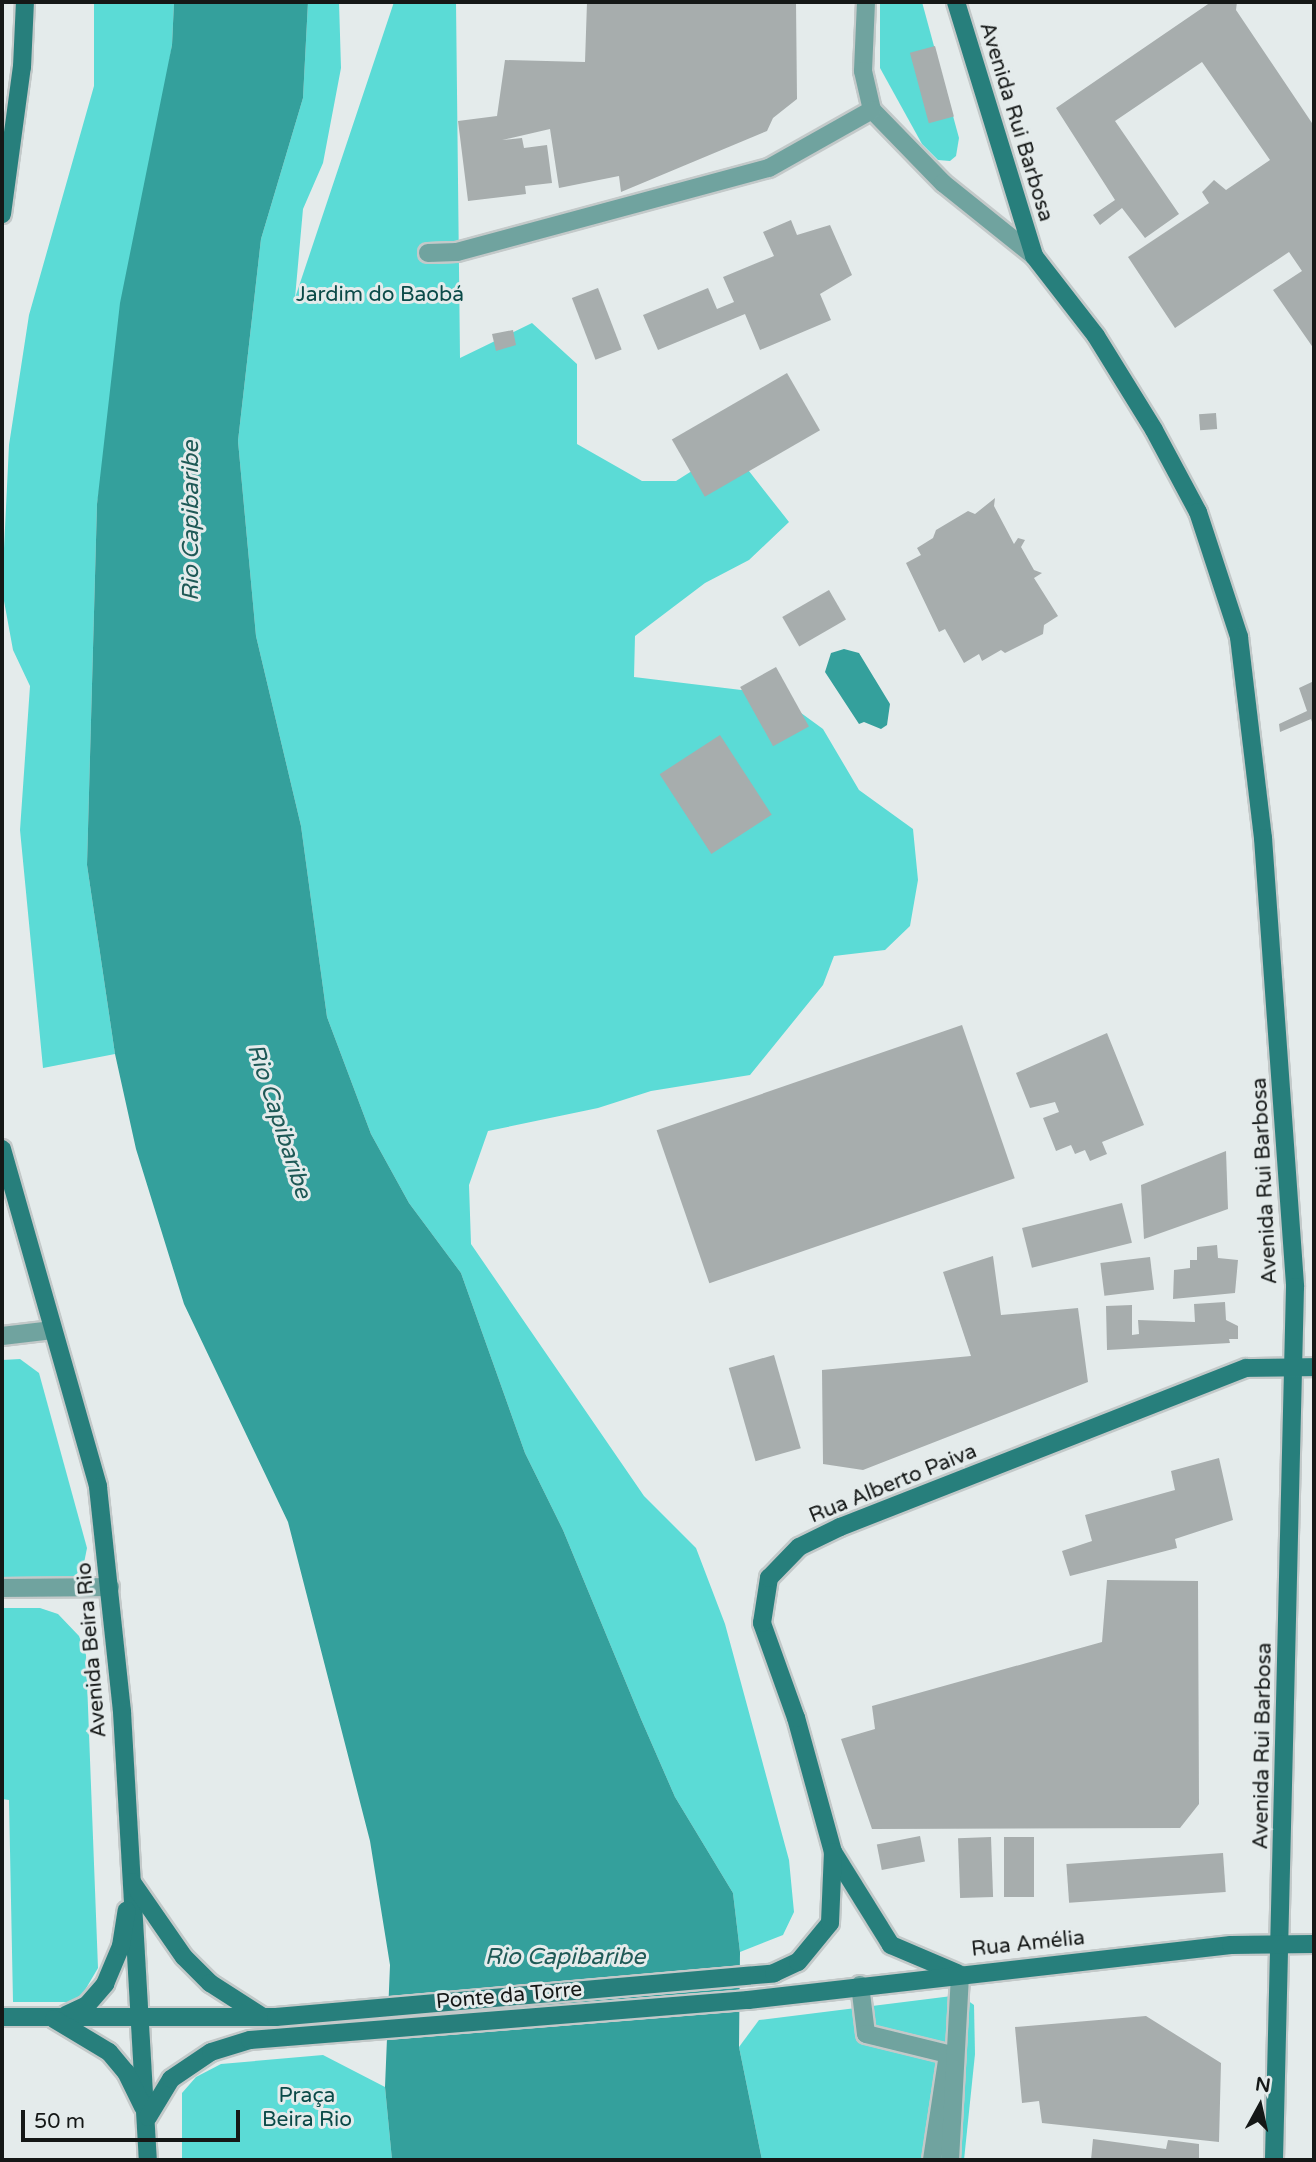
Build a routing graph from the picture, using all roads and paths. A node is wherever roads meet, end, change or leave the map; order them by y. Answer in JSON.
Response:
{"nodes":[{"id":1,"x":25,"y":2,"type":"edge"},
{"id":2,"x":866,"y":2,"type":"edge"},
{"id":3,"x":956,"y":2,"type":"edge"},
{"id":4,"x":872,"y":110,"type":"junction"},
{"id":5,"x":2,"y":214,"type":"edge"},
{"id":6,"x":428,"y":253,"type":"dead end"},
{"id":7,"x":1034,"y":256,"type":"junction"},
{"id":8,"x":2,"y":1149,"type":"edge"},
{"id":9,"x":53,"y":1330,"type":"junction"},
{"id":10,"x":2,"y":1336,"type":"edge"},
{"id":11,"x":1291,"y":1367,"type":"junction"},
{"id":12,"x":1314,"y":1367,"type":"edge"},
{"id":13,"x":110,"y":1587,"type":"junction"},
{"id":14,"x":2,"y":1588,"type":"edge"},
{"id":15,"x":833,"y":1852,"type":"junction"},
{"id":16,"x":132,"y":1882,"type":"junction"},
{"id":17,"x":1280,"y":1944,"type":"junction"},
{"id":18,"x":1314,"y":1944,"type":"edge"},
{"id":19,"x":960,"y":1974,"type":"junction"},
{"id":20,"x":747,"y":1977,"type":"joint"},
{"id":21,"x":860,"y":1985,"type":"junction"},
{"id":22,"x":748,"y":2000,"type":"joint"},
{"id":23,"x":2,"y":2017,"type":"edge"},
{"id":24,"x":50,"y":2017,"type":"junction"},
{"id":25,"x":269,"y":2017,"type":"junction"},
{"id":26,"x":142,"y":2018,"type":"junction"},
{"id":27,"x":148,"y":2117,"type":"junction"},
{"id":28,"x":148,"y":2160,"type":"edge"},
{"id":29,"x":932,"y":2160,"type":"edge"},
{"id":30,"x":950,"y":2160,"type":"edge"},
{"id":31,"x":1274,"y":2160,"type":"edge"}],
"edges":[{"from":1,"to":5,"type":"main road"},
{"from":2,"to":4,"type":"street"},
{"from":3,"to":7,"type":"main road","name":"Avenida Rui Barbosa"},
{"from":4,"to":6,"type":"street"},
{"from":4,"to":7,"type":"street","name":"Avenida Rui Barbosa"},
{"from":7,"to":11,"type":"main road","name":"Avenida Rui Barbosa"},
{"from":8,"to":9,"type":"main road","name":"Avenida Beira Rio"},
{"from":9,"to":10,"type":"street"},
{"from":9,"to":13,"type":"main road","name":"Avenida Beira Rio"},
{"from":11,"to":12,"type":"main road","name":"Rua Alberto Paiva"},
{"from":11,"to":15,"type":"main road","name":"Rua Alberto Paiva"},
{"from":11,"to":17,"type":"main road","name":"Avenida Rui Barbosa"},
{"from":13,"to":14,"type":"street"},
{"from":13,"to":16,"type":"main road","name":"Avenida Beira Rio"},
{"from":15,"to":19,"type":"main road","name":"Rua Alberto Paiva"},
{"from":15,"to":20,"type":"main road","name":"Rua Alberto Paiva"},
{"from":16,"to":24,"type":"main road"},
{"from":16,"to":25,"type":"main road"},
{"from":16,"to":26,"type":"main road","name":"Avenida Beira Rio"},
{"from":17,"to":18,"type":"main road","name":"Rua Amélia"},
{"from":17,"to":19,"type":"main road","name":"Rua Amélia"},
{"from":17,"to":31,"type":"main road","name":"Avenida Rui Barbosa"},
{"from":19,"to":21,"type":"main road","name":"Rua Amélia"},
{"from":19,"to":30,"type":"street"},
{"from":20,"to":25,"type":"main road","name":"Ponte da Torre"},
{"from":21,"to":22,"type":"main road","name":"Rua Amélia"},
{"from":21,"to":29,"type":"street"},
{"from":22,"to":27,"type":"main road","name":"Ponte da Torre"},
{"from":23,"to":24,"type":"main road"},
{"from":24,"to":26,"type":"main road"},
{"from":24,"to":27,"type":"main road"},
{"from":25,"to":26,"type":"main road"},
{"from":26,"to":27,"type":"main road","name":"Avenida Beira Rio"},
{"from":27,"to":28,"type":"main road","name":"Avenida Beira Rio"}]}
